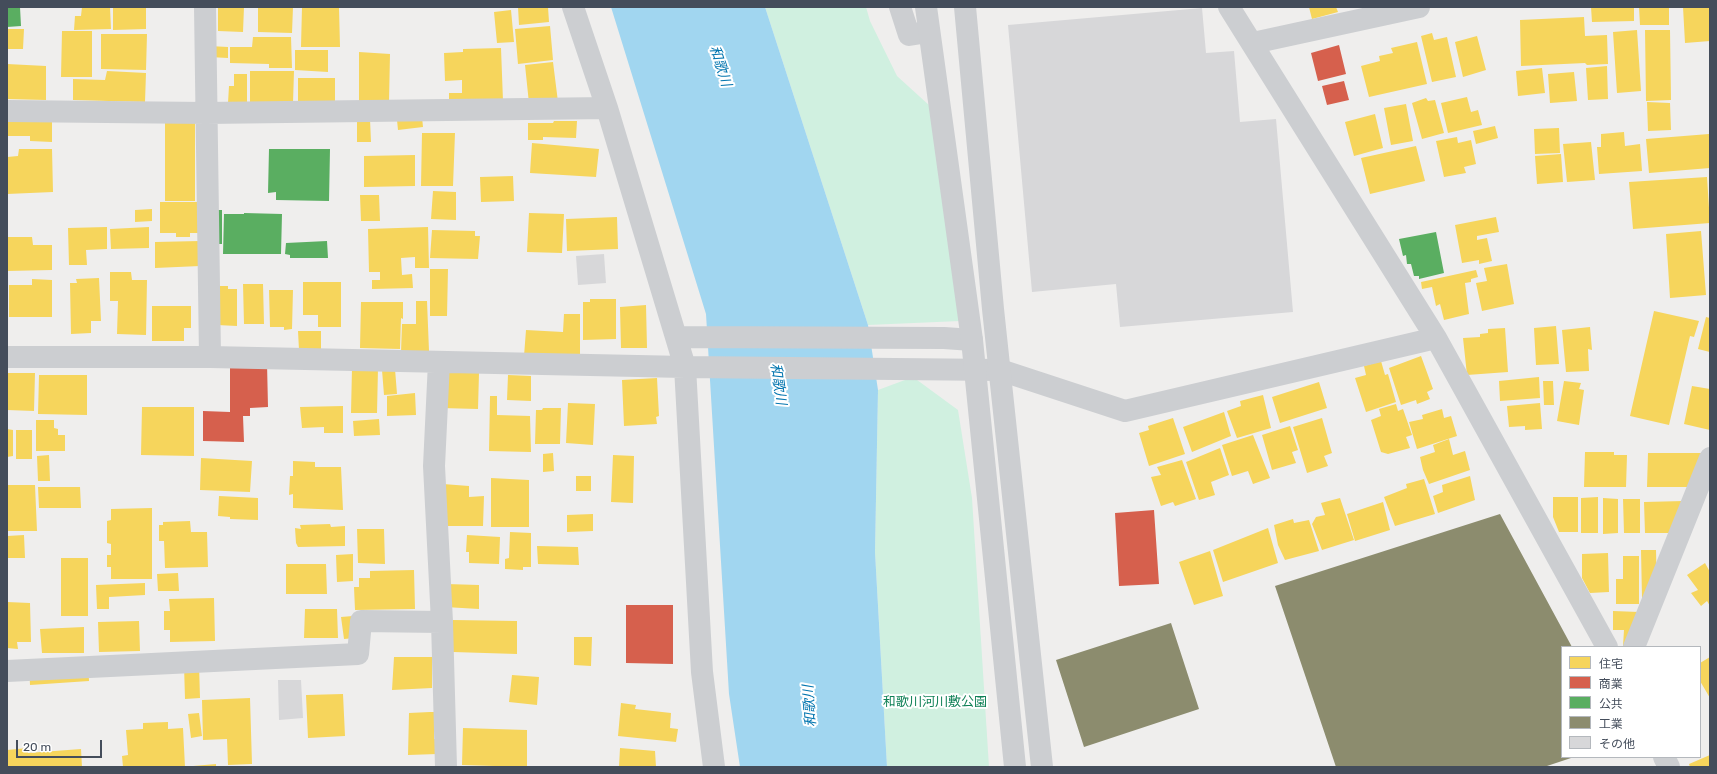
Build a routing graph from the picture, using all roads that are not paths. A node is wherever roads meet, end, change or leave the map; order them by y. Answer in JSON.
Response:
{"nodes":[{"id":1,"x":205,"y":7,"type":"edge"},
{"id":2,"x":573,"y":7,"type":"edge"},
{"id":3,"x":900,"y":7,"type":"edge"},
{"id":4,"x":926,"y":7,"type":"edge"},
{"id":5,"x":965,"y":7,"type":"edge"},
{"id":6,"x":1229,"y":7,"type":"edge"},
{"id":7,"x":1419,"y":7,"type":"edge"},
{"id":8,"x":928,"y":32,"type":"junction"},
{"id":9,"x":1253,"y":43,"type":"junction"},
{"id":10,"x":607,"y":108,"type":"junction"},
{"id":11,"x":7,"y":111,"type":"edge"},
{"id":12,"x":206,"y":113,"type":"junction"},
{"id":13,"x":677,"y":337,"type":"junction"},
{"id":14,"x":1436,"y":338,"type":"junction"},
{"id":15,"x":972,"y":340,"type":"junction"},
{"id":16,"x":7,"y":357,"type":"edge"},
{"id":17,"x":210,"y":357,"type":"junction"},
{"id":18,"x":439,"y":362,"type":"junction"},
{"id":19,"x":696,"y":367,"type":"junction"},
{"id":20,"x":965,"y":370,"type":"junction"},
{"id":21,"x":1000,"y":370,"type":"junction"},
{"id":22,"x":1710,"y":458,"type":"edge"},
{"id":23,"x":442,"y":622,"type":"junction"},
{"id":24,"x":1606,"y":646,"type":"edge"},
{"id":25,"x":1634,"y":646,"type":"edge"},
{"id":26,"x":7,"y":671,"type":"edge"},
{"id":27,"x":1664,"y":758,"type":"edge"},
{"id":28,"x":446,"y":767,"type":"edge"},
{"id":29,"x":714,"y":767,"type":"edge"},
{"id":30,"x":1016,"y":767,"type":"edge"},
{"id":31,"x":1042,"y":767,"type":"edge"},
{"id":32,"x":1669,"y":767,"type":"edge"}],
"edges":[{"from":1,"to":12,"type":"street"},
{"from":2,"to":10,"type":"street"},
{"from":3,"to":8,"type":"street"},
{"from":4,"to":8,"type":"street"},
{"from":5,"to":21,"type":"street"},
{"from":6,"to":9,"type":"street"},
{"from":7,"to":9,"type":"street"},
{"from":8,"to":15,"type":"street"},
{"from":9,"to":14,"type":"street"},
{"from":10,"to":12,"type":"street"},
{"from":10,"to":13,"type":"street"},
{"from":11,"to":12,"type":"street"},
{"from":12,"to":17,"type":"street"},
{"from":13,"to":15,"type":"street"},
{"from":13,"to":19,"type":"street"},
{"from":14,"to":21,"type":"street"},
{"from":14,"to":24,"type":"street"},
{"from":15,"to":20,"type":"street"},
{"from":16,"to":17,"type":"street"},
{"from":17,"to":18,"type":"street"},
{"from":18,"to":19,"type":"street"},
{"from":18,"to":23,"type":"street"},
{"from":19,"to":20,"type":"street"},
{"from":19,"to":29,"type":"street"},
{"from":20,"to":21,"type":"street"},
{"from":20,"to":30,"type":"street"},
{"from":21,"to":31,"type":"street"},
{"from":22,"to":25,"type":"street"},
{"from":23,"to":26,"type":"street"},
{"from":23,"to":28,"type":"street"},
{"from":27,"to":32,"type":"street"}]}
